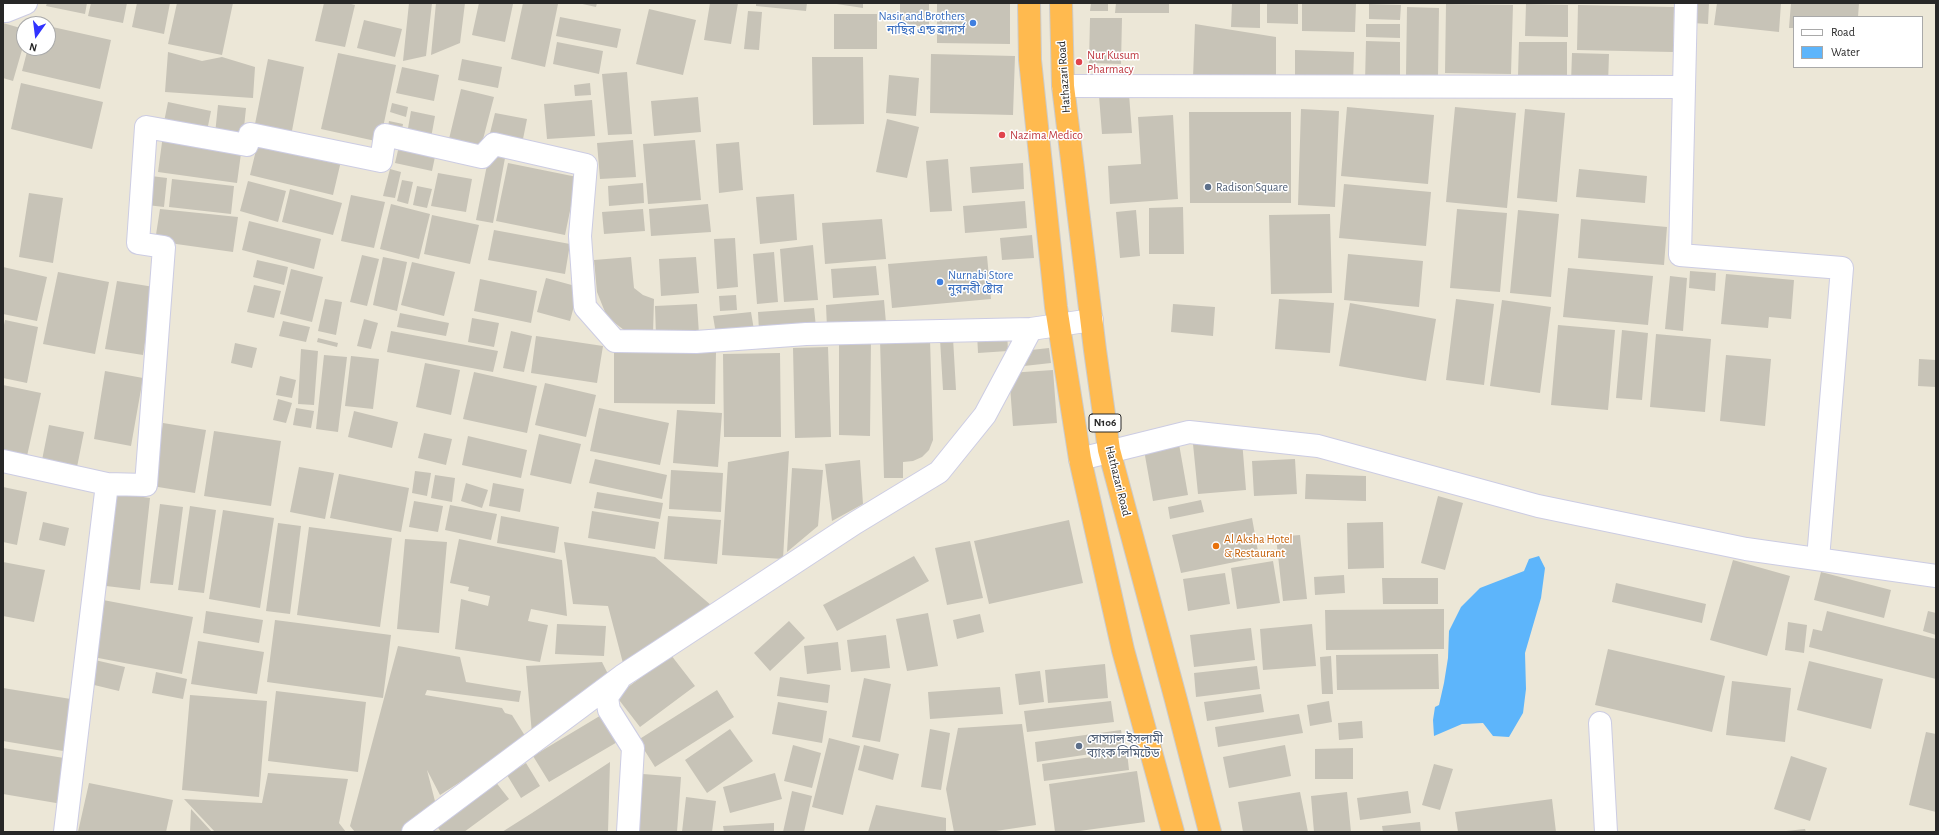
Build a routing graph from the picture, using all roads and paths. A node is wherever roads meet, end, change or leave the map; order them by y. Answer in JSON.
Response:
{"nodes":[{"id":1,"x":26,"y":3,"type":"edge"},
{"id":2,"x":1029,"y":3,"type":"edge"},
{"id":3,"x":1061,"y":3,"type":"edge"},
{"id":4,"x":1686,"y":3,"type":"edge"},
{"id":5,"x":3,"y":11,"type":"edge"},
{"id":6,"x":1063,"y":86,"type":"junction"},
{"id":7,"x":1684,"y":87,"type":"junction"},
{"id":8,"x":1092,"y":320,"type":"junction"},
{"id":9,"x":1060,"y":326,"type":"junction"},
{"id":10,"x":1031,"y":329,"type":"junction"},
{"id":11,"x":1109,"y":450,"type":"junction"},
{"id":12,"x":1080,"y":459,"type":"junction"},
{"id":13,"x":3,"y":461,"type":"edge"},
{"id":14,"x":107,"y":484,"type":"junction"},
{"id":15,"x":1818,"y":560,"type":"junction"},
{"id":16,"x":1936,"y":576,"type":"edge"},
{"id":17,"x":622,"y":676,"type":"junction"},
{"id":18,"x":1600,"y":723,"type":"dead end"},
{"id":19,"x":65,"y":832,"type":"edge"},
{"id":20,"x":413,"y":832,"type":"edge"},
{"id":21,"x":628,"y":832,"type":"edge"},
{"id":22,"x":1173,"y":832,"type":"edge"},
{"id":23,"x":1210,"y":832,"type":"edge"},
{"id":24,"x":1606,"y":832,"type":"edge"}],
"edges":[{"from":1,"to":5,"type":"street"},
{"from":2,"to":9,"type":"highway","number":"N106"},
{"from":3,"to":6,"type":"highway","name":"Hathazari Road","number":"N106"},
{"from":4,"to":7,"type":"street"},
{"from":6,"to":7,"type":"street"},
{"from":6,"to":8,"type":"highway","name":"Hathazari Road","number":"N106"},
{"from":7,"to":15,"type":"street"},
{"from":8,"to":9,"type":"street"},
{"from":8,"to":11,"type":"highway","name":"Hathazari Road","number":"N106"},
{"from":9,"to":10,"type":"street"},
{"from":9,"to":12,"type":"highway","number":"N106"},
{"from":10,"to":14,"type":"street"},
{"from":10,"to":17,"type":"street"},
{"from":11,"to":12,"type":"street"},
{"from":11,"to":15,"type":"street"},
{"from":11,"to":23,"type":"highway","name":"Hathazari Road","number":"N106"},
{"from":12,"to":22,"type":"highway","number":"N106"},
{"from":13,"to":14,"type":"street"},
{"from":14,"to":19,"type":"street"},
{"from":15,"to":16,"type":"street"},
{"from":17,"to":20,"type":"street"},
{"from":17,"to":21,"type":"street"},
{"from":18,"to":24,"type":"street"}]}
